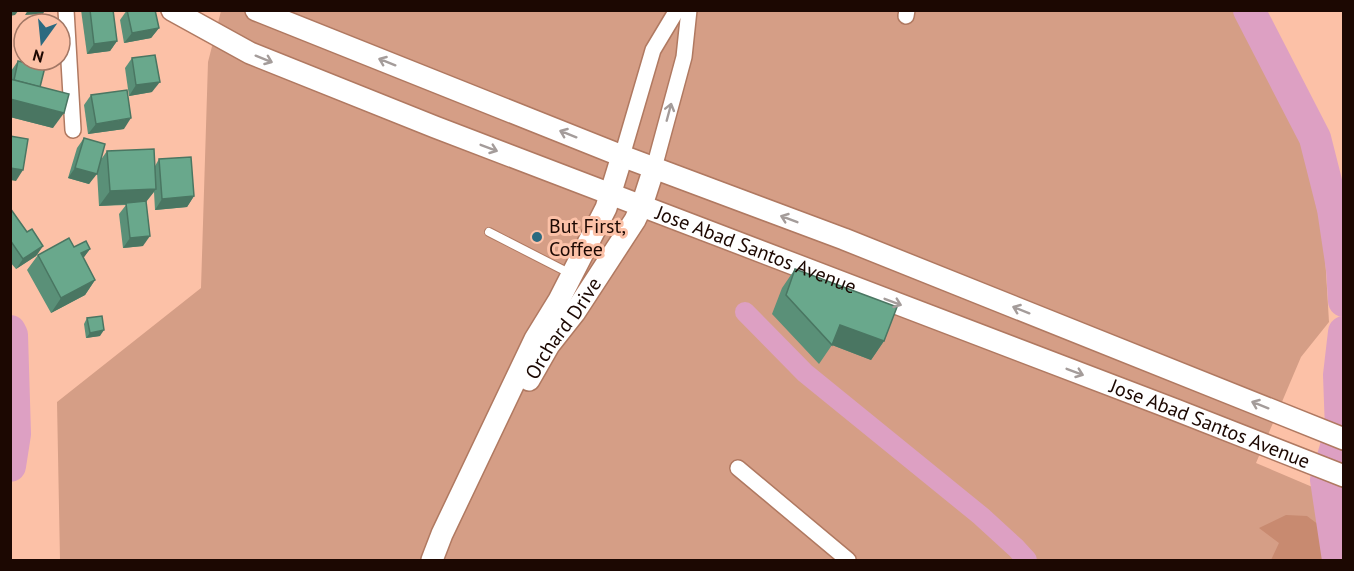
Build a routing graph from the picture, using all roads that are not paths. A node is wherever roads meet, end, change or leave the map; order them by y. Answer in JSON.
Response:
{"nodes":[{"id":1,"x":66,"y":10,"type":"edge"},
{"id":2,"x":172,"y":10,"type":"edge"},
{"id":3,"x":256,"y":10,"type":"edge"},
{"id":4,"x":677,"y":10,"type":"edge"},
{"id":5,"x":689,"y":10,"type":"edge"},
{"id":6,"x":73,"y":130,"type":"dead end"},
{"id":7,"x":622,"y":156,"type":"junction"},
{"id":8,"x":654,"y":168,"type":"junction"},
{"id":9,"x":611,"y":194,"type":"junction"},
{"id":10,"x":642,"y":206,"type":"junction"},
{"id":11,"x":489,"y":232,"type":"dead end"},
{"id":12,"x":572,"y":274,"type":"junction"},
{"id":13,"x":1344,"y":439,"type":"edge"},
{"id":14,"x":738,"y":468,"type":"dead end"},
{"id":15,"x":1344,"y":477,"type":"edge"},
{"id":16,"x":442,"y":534,"type":"junction"},
{"id":17,"x":433,"y":560,"type":"edge"},
{"id":18,"x":848,"y":561,"type":"edge"}],
"edges":[{"from":1,"to":6,"type":"street"},
{"from":2,"to":9,"type":"main road","name":"Jose Abad Santos Avenue","one_way":true},
{"from":7,"to":3,"type":"main road","name":"Jose Abad Santos Avenue","one_way":true},
{"from":4,"to":7,"type":"street","name":"Orchard Drive"},
{"from":8,"to":5,"type":"street","name":"Orchard Drive","one_way":true},
{"from":7,"to":8,"type":"main road","name":"Jose Abad Santos Avenue"},
{"from":7,"to":9,"type":"main road","name":"Orchard Drive"},
{"from":8,"to":10,"type":"main road","name":"Orchard Drive"},
{"from":13,"to":8,"type":"main road","name":"Jose Abad Santos Avenue","one_way":true},
{"from":9,"to":10,"type":"main road","name":"Jose Abad Santos Avenue"},
{"from":9,"to":12,"type":"main road","name":"Orchard Drive"},
{"from":10,"to":15,"type":"main road","name":"Jose Abad Santos Avenue","one_way":true},
{"from":10,"to":16,"type":"main road","name":"Orchard Drive"},
{"from":11,"to":12,"type":"lane"},
{"from":12,"to":16,"type":"main road","name":"Orchard Drive"},
{"from":14,"to":18,"type":"street"},
{"from":16,"to":17,"type":"main road","name":"Orchard Drive"}]}
